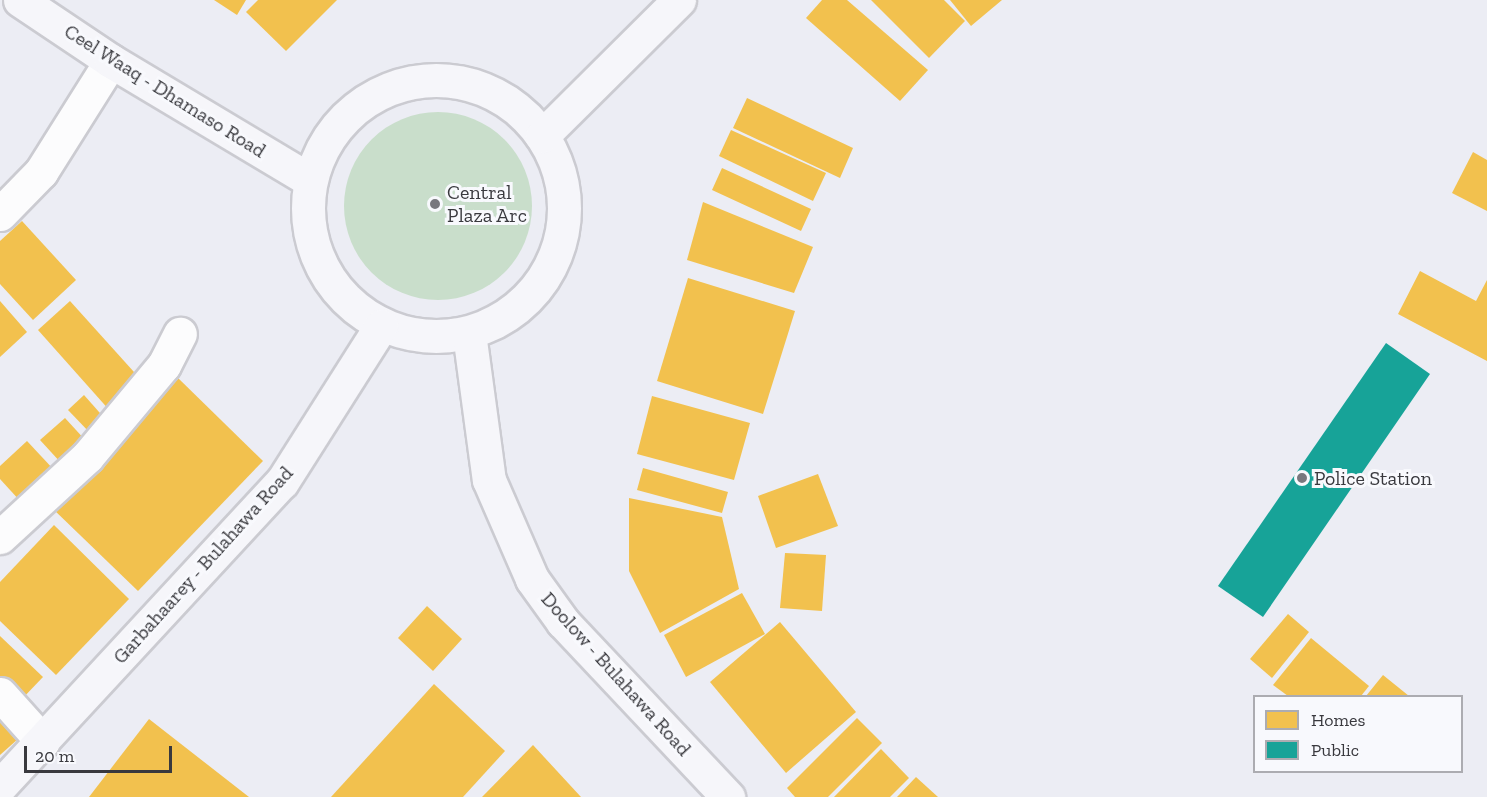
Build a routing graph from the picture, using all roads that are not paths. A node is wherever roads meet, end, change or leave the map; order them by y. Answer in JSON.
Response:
{"nodes":[{"id":1,"x":20,"y":0,"type":"edge"},
{"id":2,"x":679,"y":0,"type":"edge"},
{"id":3,"x":111,"y":61,"type":"junction"},
{"id":4,"x":542,"y":136,"type":"junction"},
{"id":5,"x":310,"y":180,"type":"junction"},
{"id":6,"x":0,"y":214,"type":"edge"},
{"id":7,"x":381,"y":326,"type":"junction"},
{"id":8,"x":468,"y":333,"type":"junction"},
{"id":9,"x":180,"y":334,"type":"dead end"},
{"id":10,"x":0,"y":537,"type":"edge"},
{"id":11,"x":0,"y":694,"type":"edge"},
{"id":12,"x":44,"y":742,"type":"junction"},
{"id":13,"x":0,"y":786,"type":"edge"},
{"id":14,"x":728,"y":797,"type":"edge"}],
"edges":[{"from":1,"to":3,"type":"main road","name":"Ceel Waaq - Dhamaso Road"},
{"from":2,"to":4,"type":"main road"},
{"from":3,"to":5,"type":"main road","name":"Ceel Waaq - Dhamaso Road"},
{"from":3,"to":6,"type":"street"},
{"from":4,"to":5,"type":"main road"},
{"from":4,"to":8,"type":"main road"},
{"from":5,"to":7,"type":"main road"},
{"from":7,"to":8,"type":"main road"},
{"from":7,"to":12,"type":"main road","name":"Garbahaarey - Bulahawa Road"},
{"from":8,"to":14,"type":"main road","name":"Doolow - Bulahawa Road"},
{"from":9,"to":10,"type":"street"},
{"from":11,"to":12,"type":"street"},
{"from":12,"to":13,"type":"main road","name":"Garbahaarey - Bulahawa Road"}]}
